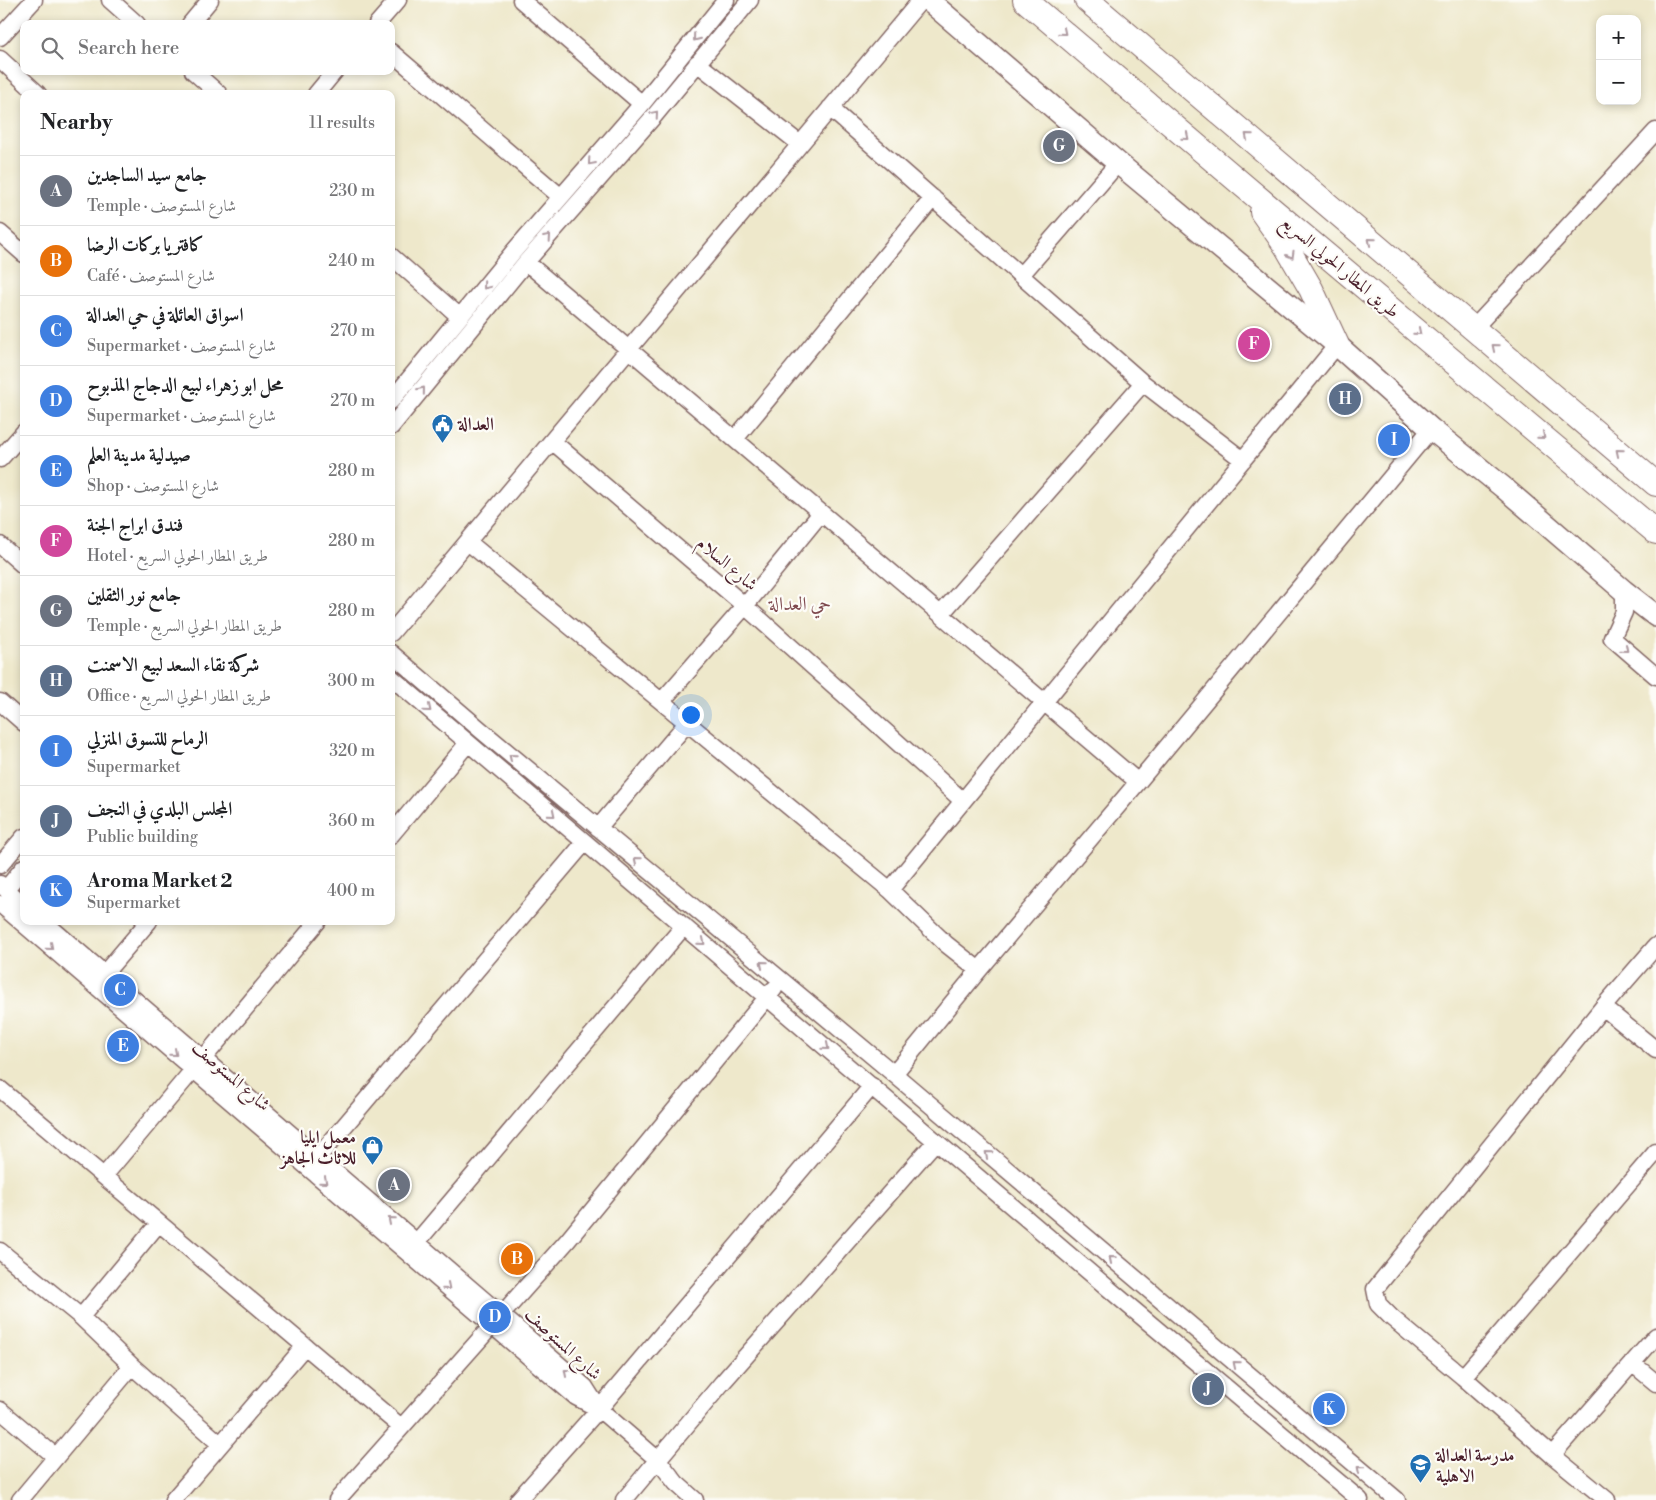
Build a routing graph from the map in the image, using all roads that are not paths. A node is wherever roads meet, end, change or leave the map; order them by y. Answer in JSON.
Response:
{"nodes":[{"id":1,"x":34,"y":0,"type":"edge"},
{"id":2,"x":110,"y":0,"type":"edge"},
{"id":3,"x":210,"y":0,"type":"edge"},
{"id":4,"x":398,"y":0,"type":"edge"},
{"id":5,"x":521,"y":0,"type":"edge"},
{"id":6,"x":750,"y":0,"type":"edge"},
{"id":7,"x":921,"y":0,"type":"edge"},
{"id":8,"x":928,"y":0,"type":"edge"},
{"id":9,"x":1026,"y":0,"type":"edge"},
{"id":10,"x":1087,"y":0,"type":"edge"},
{"id":11,"x":719,"y":3,"type":"edge"},
{"id":12,"x":132,"y":20,"type":"edge"},
{"id":13,"x":193,"y":20,"type":"edge"},
{"id":14,"x":380,"y":20,"type":"edge"},
{"id":15,"x":0,"y":37,"type":"edge"},
{"id":16,"x":395,"y":55,"type":"edge"},
{"id":17,"x":0,"y":59,"type":"edge"},
{"id":18,"x":697,"y":63,"type":"junction"},
{"id":19,"x":198,"y":75,"type":"edge"},
{"id":20,"x":332,"y":75,"type":"edge"},
{"id":21,"x":667,"y":86,"type":"junction"},
{"id":22,"x":34,"y":90,"type":"edge"},
{"id":23,"x":214,"y":90,"type":"edge"},
{"id":24,"x":319,"y":90,"type":"edge"},
{"id":25,"x":642,"y":104,"type":"junction"},
{"id":26,"x":830,"y":108,"type":"junction"},
{"id":27,"x":1656,"y":131,"type":"edge"},
{"id":28,"x":800,"y":144,"type":"junction"},
{"id":29,"x":1118,"y":163,"type":"junction"},
{"id":30,"x":1244,"y":186,"type":"junction"},
{"id":31,"x":561,"y":197,"type":"junction"},
{"id":32,"x":932,"y":198,"type":"junction"},
{"id":33,"x":2,"y":239,"type":"edge"},
{"id":34,"x":20,"y":251,"type":"edge"},
{"id":35,"x":395,"y":259,"type":"edge"},
{"id":36,"x":526,"y":262,"type":"junction"},
{"id":37,"x":1020,"y":275,"type":"junction"},
{"id":38,"x":460,"y":316,"type":"junction"},
{"id":39,"x":1474,"y":328,"type":"junction"},
{"id":40,"x":1337,"y":345,"type":"junction"},
{"id":41,"x":629,"y":349,"type":"junction"},
{"id":42,"x":1143,"y":383,"type":"junction"},
{"id":43,"x":395,"y":396,"type":"edge"},
{"id":44,"x":395,"y":416,"type":"edge"},
{"id":45,"x":1431,"y":429,"type":"junction"},
{"id":46,"x":20,"y":436,"type":"edge"},
{"id":47,"x":734,"y":439,"type":"junction"},
{"id":48,"x":552,"y":441,"type":"junction"},
{"id":49,"x":0,"y":459,"type":"edge"},
{"id":50,"x":1242,"y":460,"type":"junction"},
{"id":51,"x":1656,"y":484,"type":"edge"},
{"id":52,"x":822,"y":513,"type":"junction"},
{"id":53,"x":1656,"y":532,"type":"edge"},
{"id":54,"x":468,"y":542,"type":"junction"},
{"id":55,"x":0,"y":545,"type":"edge"},
{"id":56,"x":20,"y":562,"type":"edge"},
{"id":57,"x":1624,"y":591,"type":"junction"},
{"id":58,"x":745,"y":606,"type":"junction"},
{"id":59,"x":941,"y":614,"type":"junction"},
{"id":60,"x":1656,"y":616,"type":"edge"},
{"id":61,"x":395,"y":628,"type":"edge"},
{"id":62,"x":395,"y":656,"type":"edge"},
{"id":63,"x":1656,"y":676,"type":"edge"},
{"id":64,"x":395,"y":680,"type":"edge"},
{"id":65,"x":0,"y":702,"type":"edge"},
{"id":66,"x":662,"y":702,"type":"junction"},
{"id":67,"x":1044,"y":702,"type":"junction"},
{"id":68,"x":20,"y":720,"type":"edge"},
{"id":69,"x":688,"y":722,"type":"junction"},
{"id":70,"x":468,"y":743,"type":"junction"},
{"id":71,"x":1138,"y":782,"type":"junction"},
{"id":72,"x":963,"y":801,"type":"junction"},
{"id":73,"x":598,"y":828,"type":"junction"},
{"id":74,"x":395,"y":830,"type":"edge"},
{"id":75,"x":20,"y":842,"type":"edge"},
{"id":76,"x":585,"y":842,"type":"junction"},
{"id":77,"x":0,"y":865,"type":"edge"},
{"id":78,"x":20,"y":872,"type":"edge"},
{"id":79,"x":890,"y":890,"type":"junction"},
{"id":80,"x":2,"y":893,"type":"edge"},
{"id":81,"x":20,"y":903,"type":"edge"},
{"id":82,"x":20,"y":909,"type":"edge"},
{"id":83,"x":38,"y":925,"type":"edge"},
{"id":84,"x":48,"y":925,"type":"edge"},
{"id":85,"x":146,"y":925,"type":"edge"},
{"id":86,"x":315,"y":925,"type":"edge"},
{"id":87,"x":684,"y":926,"type":"junction"},
{"id":88,"x":1656,"y":946,"type":"edge"},
{"id":89,"x":979,"y":970,"type":"junction"},
{"id":90,"x":104,"y":974,"type":"junction"},
{"id":91,"x":782,"y":979,"type":"junction"},
{"id":92,"x":768,"y":998,"type":"junction"},
{"id":93,"x":130,"y":1006,"type":"junction"},
{"id":94,"x":1603,"y":1007,"type":"junction"},
{"id":95,"x":1656,"y":1050,"type":"edge"},
{"id":96,"x":198,"y":1064,"type":"junction"},
{"id":97,"x":894,"y":1074,"type":"junction"},
{"id":98,"x":872,"y":1086,"type":"junction"},
{"id":99,"x":0,"y":1089,"type":"edge"},
{"id":100,"x":251,"y":1110,"type":"junction"},
{"id":101,"x":936,"y":1141,"type":"junction"},
{"id":102,"x":1656,"y":1152,"type":"edge"},
{"id":103,"x":318,"y":1157,"type":"junction"},
{"id":104,"x":104,"y":1176,"type":"junction"},
{"id":105,"x":159,"y":1223,"type":"junction"},
{"id":106,"x":417,"y":1242,"type":"junction"},
{"id":107,"x":0,"y":1251,"type":"edge"},
{"id":108,"x":1138,"y":1281,"type":"junction"},
{"id":109,"x":1122,"y":1300,"type":"junction"},
{"id":110,"x":81,"y":1317,"type":"junction"},
{"id":111,"x":497,"y":1321,"type":"junction"},
{"id":112,"x":1656,"y":1336,"type":"edge"},
{"id":113,"x":305,"y":1346,"type":"junction"},
{"id":114,"x":1632,"y":1363,"type":"junction"},
{"id":115,"x":132,"y":1366,"type":"junction"},
{"id":116,"x":1464,"y":1378,"type":"junction"},
{"id":117,"x":1656,"y":1383,"type":"edge"},
{"id":118,"x":599,"y":1408,"type":"junction"},
{"id":119,"x":0,"y":1410,"type":"edge"},
{"id":120,"x":401,"y":1427,"type":"junction"},
{"id":121,"x":220,"y":1444,"type":"junction"},
{"id":122,"x":1552,"y":1455,"type":"junction"},
{"id":123,"x":56,"y":1457,"type":"junction"},
{"id":124,"x":658,"y":1460,"type":"junction"},
{"id":125,"x":20,"y":1500,"type":"edge"},
{"id":126,"x":173,"y":1500,"type":"edge"},
{"id":127,"x":337,"y":1500,"type":"edge"},
{"id":128,"x":518,"y":1500,"type":"edge"},
{"id":129,"x":624,"y":1500,"type":"edge"},
{"id":130,"x":695,"y":1500,"type":"edge"},
{"id":131,"x":1360,"y":1500,"type":"edge"},
{"id":132,"x":1397,"y":1500,"type":"edge"},
{"id":133,"x":1607,"y":1500,"type":"edge"}],
"edges":[{"from":1,"to":15,"type":"street"},
{"from":2,"to":12,"type":"street"},
{"from":3,"to":13,"type":"street"},
{"from":4,"to":14,"type":"street"},
{"from":5,"to":25,"type":"street"},
{"from":6,"to":18,"type":"street"},
{"from":7,"to":26,"type":"street"},
{"from":8,"to":29,"type":"main road"},
{"from":9,"to":30,"type":"highway","name":"طريق المطار الحولي السريع","one_way":true},
{"from":39,"to":10,"type":"highway","one_way":true},
{"from":11,"to":21,"type":"street","one_way":true},
{"from":16,"to":31,"type":"street"},
{"from":17,"to":22,"type":"street"},
{"from":18,"to":21,"type":"street"},
{"from":18,"to":28,"type":"street"},
{"from":19,"to":23,"type":"street"},
{"from":20,"to":24,"type":"street"},
{"from":21,"to":25,"type":"street"},
{"from":36,"to":21,"type":"street","one_way":true},
{"from":25,"to":31,"type":"street","one_way":true},
{"from":26,"to":28,"type":"street"},
{"from":26,"to":32,"type":"street"},
{"from":27,"to":39,"type":"street"},
{"from":28,"to":41,"type":"street"},
{"from":29,"to":37,"type":"street"},
{"from":29,"to":40,"type":"main road"},
{"from":30,"to":40,"type":"highway","one_way":true},
{"from":30,"to":53,"type":"highway","name":"طريق المطار الحولي السريع","one_way":true},
{"from":31,"to":38,"type":"street","one_way":true},
{"from":32,"to":37,"type":"street"},
{"from":32,"to":47,"type":"street"},
{"from":33,"to":34,"type":"street"},
{"from":35,"to":38,"type":"street"},
{"from":36,"to":41,"type":"street"},
{"from":44,"to":36,"type":"street","one_way":true},
{"from":37,"to":42,"type":"street"},
{"from":38,"to":43,"type":"street"},
{"from":51,"to":39,"type":"highway","one_way":true},
{"from":40,"to":45,"type":"main road"},
{"from":40,"to":50,"type":"street"},
{"from":41,"to":47,"type":"street"},
{"from":41,"to":48,"type":"street"},
{"from":42,"to":50,"type":"street"},
{"from":42,"to":59,"type":"street"},
{"from":45,"to":57,"type":"main road"},
{"from":45,"to":71,"type":"street"},
{"from":46,"to":49,"type":"street"},
{"from":47,"to":52,"type":"street"},
{"from":48,"to":54,"type":"street"},
{"from":48,"to":58,"type":"street","name":"شارع السلام"},
{"from":50,"to":67,"type":"street"},
{"from":52,"to":58,"type":"street"},
{"from":52,"to":59,"type":"street"},
{"from":54,"to":61,"type":"street"},
{"from":54,"to":66,"type":"street"},
{"from":55,"to":56,"type":"street"},
{"from":57,"to":60,"type":"main road"},
{"from":57,"to":63,"type":"street","one_way":true},
{"from":58,"to":66,"type":"street"},
{"from":58,"to":72,"type":"street","name":"شارع السلام"},
{"from":59,"to":67,"type":"street"},
{"from":73,"to":62,"type":"street","one_way":true},
{"from":64,"to":70,"type":"street","one_way":true},
{"from":65,"to":68,"type":"street"},
{"from":66,"to":69,"type":"street"},
{"from":67,"to":71,"type":"street"},
{"from":67,"to":72,"type":"street"},
{"from":69,"to":73,"type":"street"},
{"from":69,"to":79,"type":"street"},
{"from":70,"to":74,"type":"street"},
{"from":70,"to":76,"type":"street","one_way":true},
{"from":71,"to":89,"type":"street"},
{"from":72,"to":79,"type":"street"},
{"from":91,"to":73,"type":"street","one_way":true},
{"from":75,"to":77,"type":"street"},
{"from":76,"to":87,"type":"street"},
{"from":76,"to":103,"type":"street"},
{"from":78,"to":80,"type":"street"},
{"from":79,"to":89,"type":"street"},
{"from":80,"to":81,"type":"street"},
{"from":80,"to":82,"type":"street","name":"شارع المستوصف","one_way":true},
{"from":83,"to":93,"type":"street","name":"شارع المستوصف","one_way":true},
{"from":84,"to":90,"type":"street","name":"شارع المستوصف"},
{"from":85,"to":90,"type":"street"},
{"from":86,"to":96,"type":"street"},
{"from":87,"to":92,"type":"street","one_way":true},
{"from":87,"to":106,"type":"street"},
{"from":88,"to":94,"type":"street"},
{"from":89,"to":97,"type":"street"},
{"from":90,"to":93,"type":"street","name":"شارع المستوصف"},
{"from":91,"to":92,"type":"street"},
{"from":91,"to":97,"type":"street"},
{"from":92,"to":98,"type":"street","one_way":true},
{"from":92,"to":111,"type":"street"},
{"from":93,"to":96,"type":"street","name":"شارع المستوصف"},
{"from":94,"to":95,"type":"street"},
{"from":94,"to":116,"type":"street"},
{"from":96,"to":100,"type":"street","name":"شارع المستوصف"},
{"from":96,"to":104,"type":"street"},
{"from":108,"to":97,"type":"street","one_way":true},
{"from":98,"to":101,"type":"street"},
{"from":98,"to":118,"type":"street"},
{"from":99,"to":104,"type":"street"},
{"from":100,"to":103,"type":"street","name":"شارع المستوصف"},
{"from":100,"to":111,"type":"street","name":"شارع المستوصف","one_way":true},
{"from":101,"to":109,"type":"street"},
{"from":101,"to":124,"type":"street"},
{"from":102,"to":116,"type":"street"},
{"from":106,"to":103,"type":"street","name":"شارع المستوصف","one_way":true},
{"from":104,"to":105,"type":"street"},
{"from":105,"to":110,"type":"street"},
{"from":105,"to":113,"type":"street"},
{"from":106,"to":111,"type":"street","name":"شارع المستوصف"},
{"from":107,"to":110,"type":"street"},
{"from":108,"to":109,"type":"street"},
{"from":132,"to":108,"type":"street","one_way":true},
{"from":109,"to":131,"type":"street"},
{"from":110,"to":115,"type":"street"},
{"from":111,"to":118,"type":"street","name":"شارع المستوصف"},
{"from":111,"to":120,"type":"street"},
{"from":112,"to":114,"type":"street"},
{"from":113,"to":120,"type":"street"},
{"from":113,"to":121,"type":"street"},
{"from":114,"to":117,"type":"street"},
{"from":114,"to":122,"type":"street"},
{"from":115,"to":121,"type":"street"},
{"from":115,"to":123,"type":"street"},
{"from":116,"to":122,"type":"street"},
{"from":118,"to":124,"type":"street","name":"شارع المستوصف"},
{"from":118,"to":128,"type":"street"},
{"from":119,"to":123,"type":"street"},
{"from":120,"to":127,"type":"street"},
{"from":121,"to":126,"type":"street"},
{"from":122,"to":133,"type":"street"},
{"from":123,"to":125,"type":"street"},
{"from":124,"to":129,"type":"street"},
{"from":124,"to":130,"type":"street","name":"شارع المستوصف"}]}
